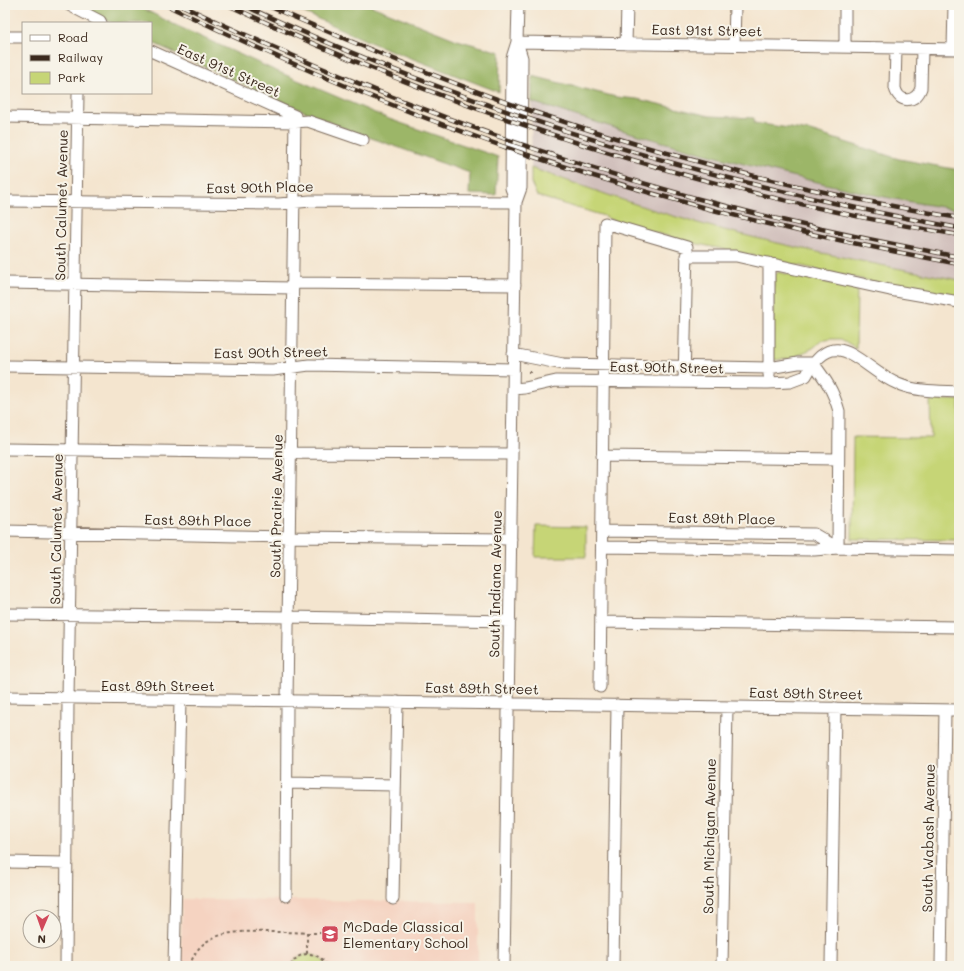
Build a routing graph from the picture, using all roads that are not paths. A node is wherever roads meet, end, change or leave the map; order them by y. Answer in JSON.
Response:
{"nodes":[{"id":1,"x":69,"y":5,"type":"edge"},
{"id":2,"x":518,"y":5,"type":"edge"},
{"id":3,"x":627,"y":5,"type":"edge"},
{"id":4,"x":735,"y":5,"type":"edge"},
{"id":5,"x":845,"y":5,"type":"edge"},
{"id":6,"x":954,"y":5,"type":"edge"},
{"id":7,"x":100,"y":22,"type":"edge"},
{"id":8,"x":5,"y":37,"type":"edge"},
{"id":9,"x":22,"y":37,"type":"edge"},
{"id":10,"x":517,"y":42,"type":"junction"},
{"id":11,"x":626,"y":44,"type":"junction"},
{"id":12,"x":734,"y":45,"type":"junction"},
{"id":13,"x":844,"y":48,"type":"junction"},
{"id":14,"x":896,"y":48,"type":"junction"},
{"id":15,"x":922,"y":49,"type":"junction"},
{"id":16,"x":956,"y":49,"type":"edge"},
{"id":17,"x":152,"y":51,"type":"edge"},
{"id":18,"x":78,"y":94,"type":"edge"},
{"id":19,"x":5,"y":117,"type":"edge"},
{"id":20,"x":77,"y":119,"type":"junction"},
{"id":21,"x":295,"y":119,"type":"junction"},
{"id":22,"x":363,"y":140,"type":"dead end"},
{"id":23,"x":5,"y":201,"type":"edge"},
{"id":24,"x":76,"y":202,"type":"junction"},
{"id":25,"x":294,"y":202,"type":"junction"},
{"id":26,"x":516,"y":202,"type":"junction"},
{"id":27,"x":687,"y":251,"type":"junction"},
{"id":28,"x":770,"y":264,"type":"junction"},
{"id":29,"x":5,"y":284,"type":"edge"},
{"id":30,"x":75,"y":284,"type":"junction"},
{"id":31,"x":514,"y":285,"type":"junction"},
{"id":32,"x":293,"y":286,"type":"junction"},
{"id":33,"x":959,"y":302,"type":"edge"},
{"id":34,"x":514,"y":354,"type":"junction"},
{"id":35,"x":813,"y":363,"type":"junction"},
{"id":36,"x":603,"y":364,"type":"junction"},
{"id":37,"x":5,"y":366,"type":"edge"},
{"id":38,"x":684,"y":366,"type":"junction"},
{"id":39,"x":73,"y":367,"type":"junction"},
{"id":40,"x":292,"y":367,"type":"junction"},
{"id":41,"x":513,"y":368,"type":"junction"},
{"id":42,"x":769,"y":368,"type":"junction"},
{"id":43,"x":603,"y":381,"type":"junction"},
{"id":44,"x":684,"y":382,"type":"junction"},
{"id":45,"x":768,"y":383,"type":"junction"},
{"id":46,"x":513,"y":389,"type":"junction"},
{"id":47,"x":959,"y":392,"type":"edge"},
{"id":48,"x":5,"y":449,"type":"edge"},
{"id":49,"x":72,"y":450,"type":"junction"},
{"id":50,"x":291,"y":453,"type":"junction"},
{"id":51,"x":512,"y":454,"type":"junction"},
{"id":52,"x":602,"y":456,"type":"junction"},
{"id":53,"x":838,"y":459,"type":"junction"},
{"id":54,"x":5,"y":531,"type":"edge"},
{"id":55,"x":602,"y":531,"type":"junction"},
{"id":56,"x":71,"y":532,"type":"junction"},
{"id":57,"x":290,"y":537,"type":"junction"},
{"id":58,"x":511,"y":539,"type":"junction"},
{"id":59,"x":602,"y":547,"type":"junction"},
{"id":60,"x":838,"y":548,"type":"junction"},
{"id":61,"x":959,"y":550,"type":"edge"},
{"id":62,"x":5,"y":614,"type":"edge"},
{"id":63,"x":70,"y":615,"type":"junction"},
{"id":64,"x":289,"y":617,"type":"junction"},
{"id":65,"x":510,"y":621,"type":"junction"},
{"id":66,"x":601,"y":622,"type":"junction"},
{"id":67,"x":959,"y":627,"type":"edge"},
{"id":68,"x":600,"y":687,"type":"dead end"},
{"id":69,"x":5,"y":697,"type":"edge"},
{"id":70,"x":68,"y":699,"type":"junction"},
{"id":71,"x":180,"y":700,"type":"junction"},
{"id":72,"x":287,"y":701,"type":"junction"},
{"id":73,"x":397,"y":702,"type":"junction"},
{"id":74,"x":508,"y":704,"type":"junction"},
{"id":75,"x":617,"y":705,"type":"junction"},
{"id":76,"x":727,"y":707,"type":"junction"},
{"id":77,"x":835,"y":708,"type":"junction"},
{"id":78,"x":945,"y":710,"type":"junction"},
{"id":79,"x":959,"y":710,"type":"edge"},
{"id":80,"x":287,"y":783,"type":"junction"},
{"id":81,"x":395,"y":785,"type":"junction"},
{"id":82,"x":5,"y":862,"type":"edge"},
{"id":83,"x":67,"y":863,"type":"junction"},
{"id":84,"x":286,"y":896,"type":"dead end"},
{"id":85,"x":393,"y":899,"type":"dead end"},
{"id":86,"x":66,"y":966,"type":"edge"},
{"id":87,"x":174,"y":966,"type":"edge"},
{"id":88,"x":504,"y":966,"type":"edge"},
{"id":89,"x":613,"y":966,"type":"edge"},
{"id":90,"x":722,"y":966,"type":"edge"},
{"id":91,"x":831,"y":966,"type":"edge"},
{"id":92,"x":941,"y":966,"type":"edge"}],
"edges":[{"from":1,"to":7,"type":"street"},
{"from":2,"to":10,"type":"street","name":"South Indiana Avenue"},
{"from":3,"to":11,"type":"street"},
{"from":4,"to":12,"type":"street"},
{"from":5,"to":13,"type":"street"},
{"from":6,"to":16,"type":"street"},
{"from":8,"to":9,"type":"street"},
{"from":10,"to":11,"type":"street","name":"East 91st Street"},
{"from":10,"to":26,"type":"street","name":"South Indiana Avenue"},
{"from":11,"to":12,"type":"street","name":"East 91st Street"},
{"from":12,"to":13,"type":"street","name":"East 91st Street"},
{"from":13,"to":14,"type":"street","name":"East 91st Street"},
{"from":14,"to":15,"type":"street","name":"East 91st Street"},
{"from":14,"to":15,"type":"street"},
{"from":15,"to":16,"type":"street","name":"East 91st Street"},
{"from":17,"to":21,"type":"street","name":"East 91st Street"},
{"from":18,"to":20,"type":"street","name":"South Calumet Avenue"},
{"from":19,"to":20,"type":"street"},
{"from":20,"to":21,"type":"street"},
{"from":20,"to":24,"type":"street","name":"South Calumet Avenue"},
{"from":21,"to":22,"type":"street"},
{"from":21,"to":25,"type":"street","name":"South Prairie Avenue"},
{"from":23,"to":24,"type":"street","name":"East 90th Place"},
{"from":24,"to":25,"type":"street","name":"East 90th Place"},
{"from":24,"to":30,"type":"street","name":"South Calumet Avenue"},
{"from":25,"to":26,"type":"street","name":"East 90th Place"},
{"from":25,"to":32,"type":"street","name":"South Prairie Avenue"},
{"from":26,"to":31,"type":"street","name":"South Indiana Avenue"},
{"from":27,"to":28,"type":"street"},
{"from":27,"to":36,"type":"street"},
{"from":27,"to":38,"type":"street"},
{"from":28,"to":33,"type":"street"},
{"from":28,"to":42,"type":"street"},
{"from":29,"to":30,"type":"street"},
{"from":30,"to":32,"type":"street"},
{"from":30,"to":39,"type":"street","name":"South Calumet Avenue"},
{"from":31,"to":32,"type":"street"},
{"from":31,"to":34,"type":"street","name":"South Indiana Avenue"},
{"from":32,"to":40,"type":"street","name":"South Prairie Avenue"},
{"from":34,"to":36,"type":"street","name":"East 90th Street"},
{"from":34,"to":41,"type":"street","name":"South Indiana Avenue"},
{"from":35,"to":42,"type":"street","name":"East 90th Street"},
{"from":35,"to":45,"type":"street","name":"East 90th Street"},
{"from":35,"to":47,"type":"street","name":"East 90th Street"},
{"from":35,"to":53,"type":"street"},
{"from":36,"to":38,"type":"street","name":"East 90th Street"},
{"from":36,"to":43,"type":"street"},
{"from":37,"to":39,"type":"street","name":"East 90th Street"},
{"from":38,"to":42,"type":"street","name":"East 90th Street"},
{"from":38,"to":44,"type":"street"},
{"from":39,"to":40,"type":"street","name":"East 90th Street"},
{"from":39,"to":49,"type":"street","name":"South Calumet Avenue"},
{"from":40,"to":41,"type":"street","name":"East 90th Street"},
{"from":40,"to":50,"type":"street","name":"South Prairie Avenue"},
{"from":41,"to":46,"type":"street","name":"South Indiana Avenue"},
{"from":42,"to":45,"type":"street"},
{"from":43,"to":44,"type":"street","name":"East 90th Street"},
{"from":43,"to":46,"type":"street","name":"East 90th Street"},
{"from":43,"to":52,"type":"street"},
{"from":44,"to":45,"type":"street","name":"East 90th Street"},
{"from":46,"to":51,"type":"street","name":"South Indiana Avenue"},
{"from":48,"to":49,"type":"street"},
{"from":49,"to":50,"type":"street"},
{"from":49,"to":56,"type":"street","name":"South Calumet Avenue"},
{"from":50,"to":51,"type":"street"},
{"from":50,"to":57,"type":"street","name":"South Prairie Avenue"},
{"from":51,"to":58,"type":"street","name":"South Indiana Avenue"},
{"from":52,"to":53,"type":"street"},
{"from":52,"to":55,"type":"street"},
{"from":53,"to":60,"type":"street"},
{"from":54,"to":56,"type":"street","name":"East 89th Place"},
{"from":55,"to":59,"type":"street"},
{"from":55,"to":60,"type":"street","name":"East 89th Place"},
{"from":56,"to":57,"type":"street","name":"East 89th Place"},
{"from":56,"to":63,"type":"street","name":"South Calumet Avenue"},
{"from":57,"to":58,"type":"street","name":"East 89th Place"},
{"from":57,"to":64,"type":"street","name":"South Prairie Avenue"},
{"from":58,"to":65,"type":"street","name":"South Indiana Avenue"},
{"from":59,"to":60,"type":"street","name":"East 89th Place"},
{"from":59,"to":66,"type":"street"},
{"from":60,"to":61,"type":"street","name":"East 89th Place"},
{"from":62,"to":63,"type":"street"},
{"from":63,"to":64,"type":"street"},
{"from":63,"to":70,"type":"street","name":"South Calumet Avenue"},
{"from":64,"to":65,"type":"street"},
{"from":64,"to":72,"type":"street","name":"South Prairie Avenue"},
{"from":65,"to":74,"type":"street","name":"South Indiana Avenue"},
{"from":66,"to":67,"type":"street"},
{"from":66,"to":68,"type":"street"},
{"from":69,"to":70,"type":"street","name":"East 89th Street"},
{"from":70,"to":71,"type":"street","name":"East 89th Street"},
{"from":70,"to":83,"type":"street","name":"South Calumet Avenue"},
{"from":71,"to":72,"type":"street","name":"East 89th Street"},
{"from":71,"to":87,"type":"street"},
{"from":72,"to":73,"type":"street","name":"East 89th Street"},
{"from":72,"to":80,"type":"street","name":"South Prairie Avenue"},
{"from":73,"to":74,"type":"street","name":"East 89th Street"},
{"from":73,"to":81,"type":"street"},
{"from":74,"to":75,"type":"street","name":"East 89th Street"},
{"from":74,"to":88,"type":"street","name":"South Indiana Avenue"},
{"from":75,"to":76,"type":"street","name":"East 89th Street"},
{"from":75,"to":89,"type":"street"},
{"from":76,"to":77,"type":"street","name":"East 89th Street"},
{"from":76,"to":90,"type":"street","name":"South Michigan Avenue"},
{"from":77,"to":78,"type":"street","name":"East 89th Street"},
{"from":77,"to":91,"type":"street"},
{"from":78,"to":79,"type":"street","name":"East 89th Street"},
{"from":78,"to":92,"type":"street","name":"South Wabash Avenue"},
{"from":80,"to":81,"type":"street"},
{"from":80,"to":84,"type":"street","name":"South Prairie Avenue"},
{"from":81,"to":85,"type":"street"},
{"from":82,"to":83,"type":"street"},
{"from":83,"to":86,"type":"street","name":"South Calumet Avenue"}]}
